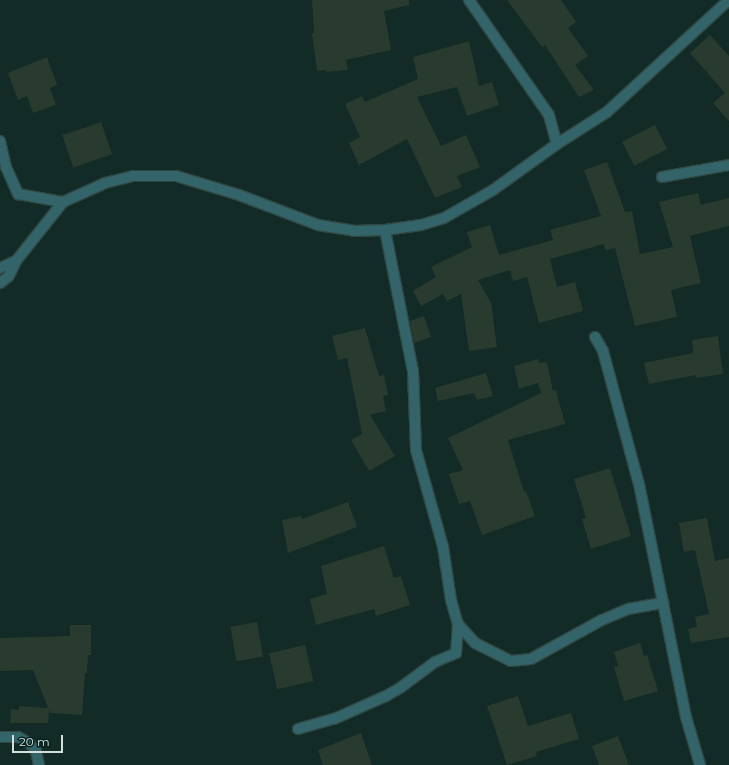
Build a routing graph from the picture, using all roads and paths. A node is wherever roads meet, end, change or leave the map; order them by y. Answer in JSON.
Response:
{"nodes":[{"id":1,"x":469,"y":0,"type":"edge"},
{"id":2,"x":729,"y":0,"type":"edge"},
{"id":3,"x":0,"y":141,"type":"edge"},
{"id":4,"x":557,"y":144,"type":"junction"},
{"id":5,"x":729,"y":165,"type":"edge"},
{"id":6,"x":662,"y":177,"type":"dead end"},
{"id":7,"x":63,"y":202,"type":"junction"},
{"id":8,"x":385,"y":230,"type":"junction"},
{"id":9,"x":16,"y":261,"type":"junction"},
{"id":10,"x":0,"y":268,"type":"edge"},
{"id":11,"x":0,"y":283,"type":"edge"},
{"id":12,"x":596,"y":337,"type":"dead end"},
{"id":13,"x":663,"y":603,"type":"junction"},
{"id":14,"x":458,"y":624,"type":"junction"},
{"id":15,"x":298,"y":729,"type":"dead end"},
{"id":16,"x":0,"y":737,"type":"edge"},
{"id":17,"x":39,"y":765,"type":"edge"},
{"id":18,"x":700,"y":765,"type":"edge"}],
"edges":[{"from":1,"to":4,"type":"street"},
{"from":2,"to":4,"type":"street"},
{"from":3,"to":7,"type":"street"},
{"from":4,"to":8,"type":"street"},
{"from":5,"to":6,"type":"street"},
{"from":7,"to":8,"type":"street"},
{"from":7,"to":9,"type":"street"},
{"from":8,"to":14,"type":"street"},
{"from":9,"to":10,"type":"street"},
{"from":9,"to":11,"type":"street"},
{"from":12,"to":13,"type":"street"},
{"from":13,"to":14,"type":"street"},
{"from":13,"to":18,"type":"street"},
{"from":14,"to":15,"type":"street"},
{"from":16,"to":17,"type":"street"}]}
